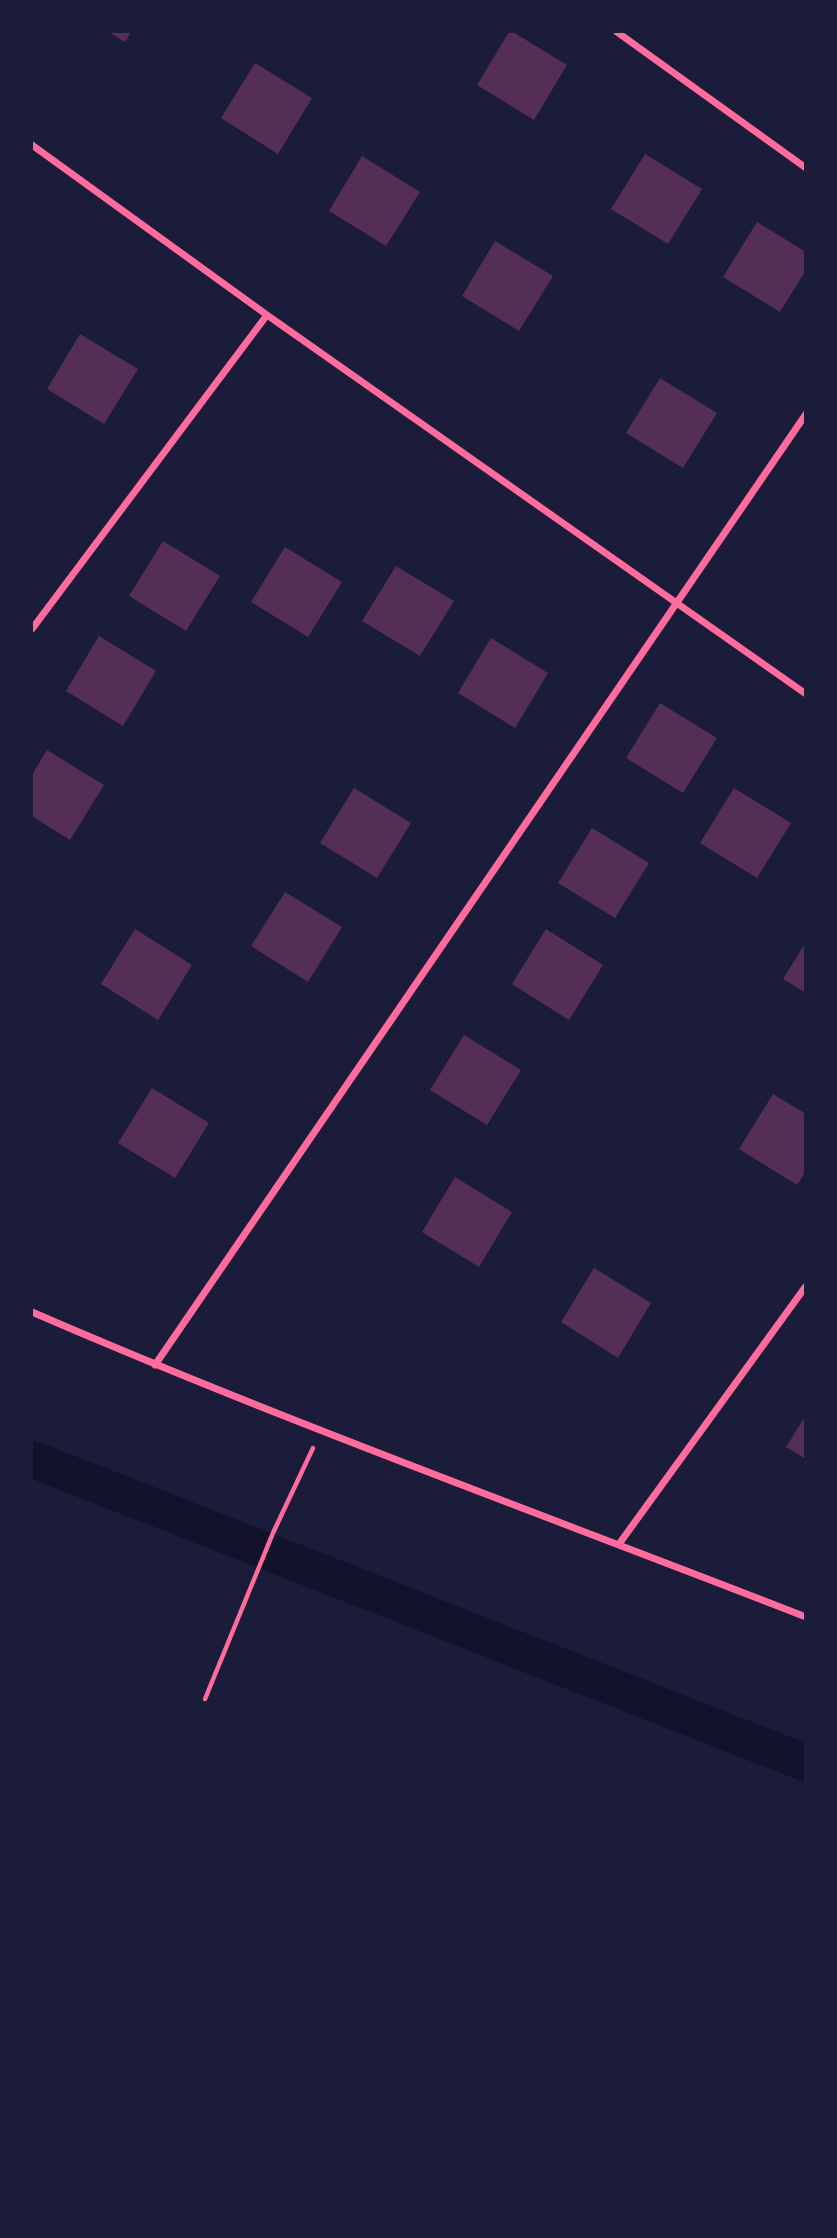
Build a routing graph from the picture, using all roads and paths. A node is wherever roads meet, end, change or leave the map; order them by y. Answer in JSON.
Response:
{"nodes":[{"id":1,"x":617,"y":32,"type":"edge"},
{"id":2,"x":32,"y":145,"type":"edge"},
{"id":3,"x":806,"y":168,"type":"edge"},
{"id":4,"x":267,"y":315,"type":"junction"},
{"id":5,"x":806,"y":414,"type":"edge"},
{"id":6,"x":678,"y":603,"type":"junction"},
{"id":7,"x":32,"y":629,"type":"edge"},
{"id":8,"x":806,"y":694,"type":"edge"},
{"id":9,"x":806,"y":1286,"type":"edge"},
{"id":10,"x":32,"y":1312,"type":"edge"},
{"id":11,"x":155,"y":1365,"type":"junction"},
{"id":12,"x":320,"y":1432,"type":"junction"},
{"id":13,"x":619,"y":1544,"type":"junction"},
{"id":14,"x":806,"y":1617,"type":"edge"},
{"id":15,"x":205,"y":1699,"type":"dead end"}],
"edges":[{"from":1,"to":3,"type":"street"},
{"from":2,"to":4,"type":"street"},
{"from":4,"to":6,"type":"street"},
{"from":4,"to":7,"type":"street"},
{"from":5,"to":6,"type":"street"},
{"from":6,"to":8,"type":"street"},
{"from":6,"to":11,"type":"street"},
{"from":9,"to":13,"type":"street"},
{"from":10,"to":11,"type":"street"},
{"from":11,"to":12,"type":"street"},
{"from":12,"to":13,"type":"street"},
{"from":12,"to":15,"type":"path"},
{"from":13,"to":14,"type":"street"}]}
